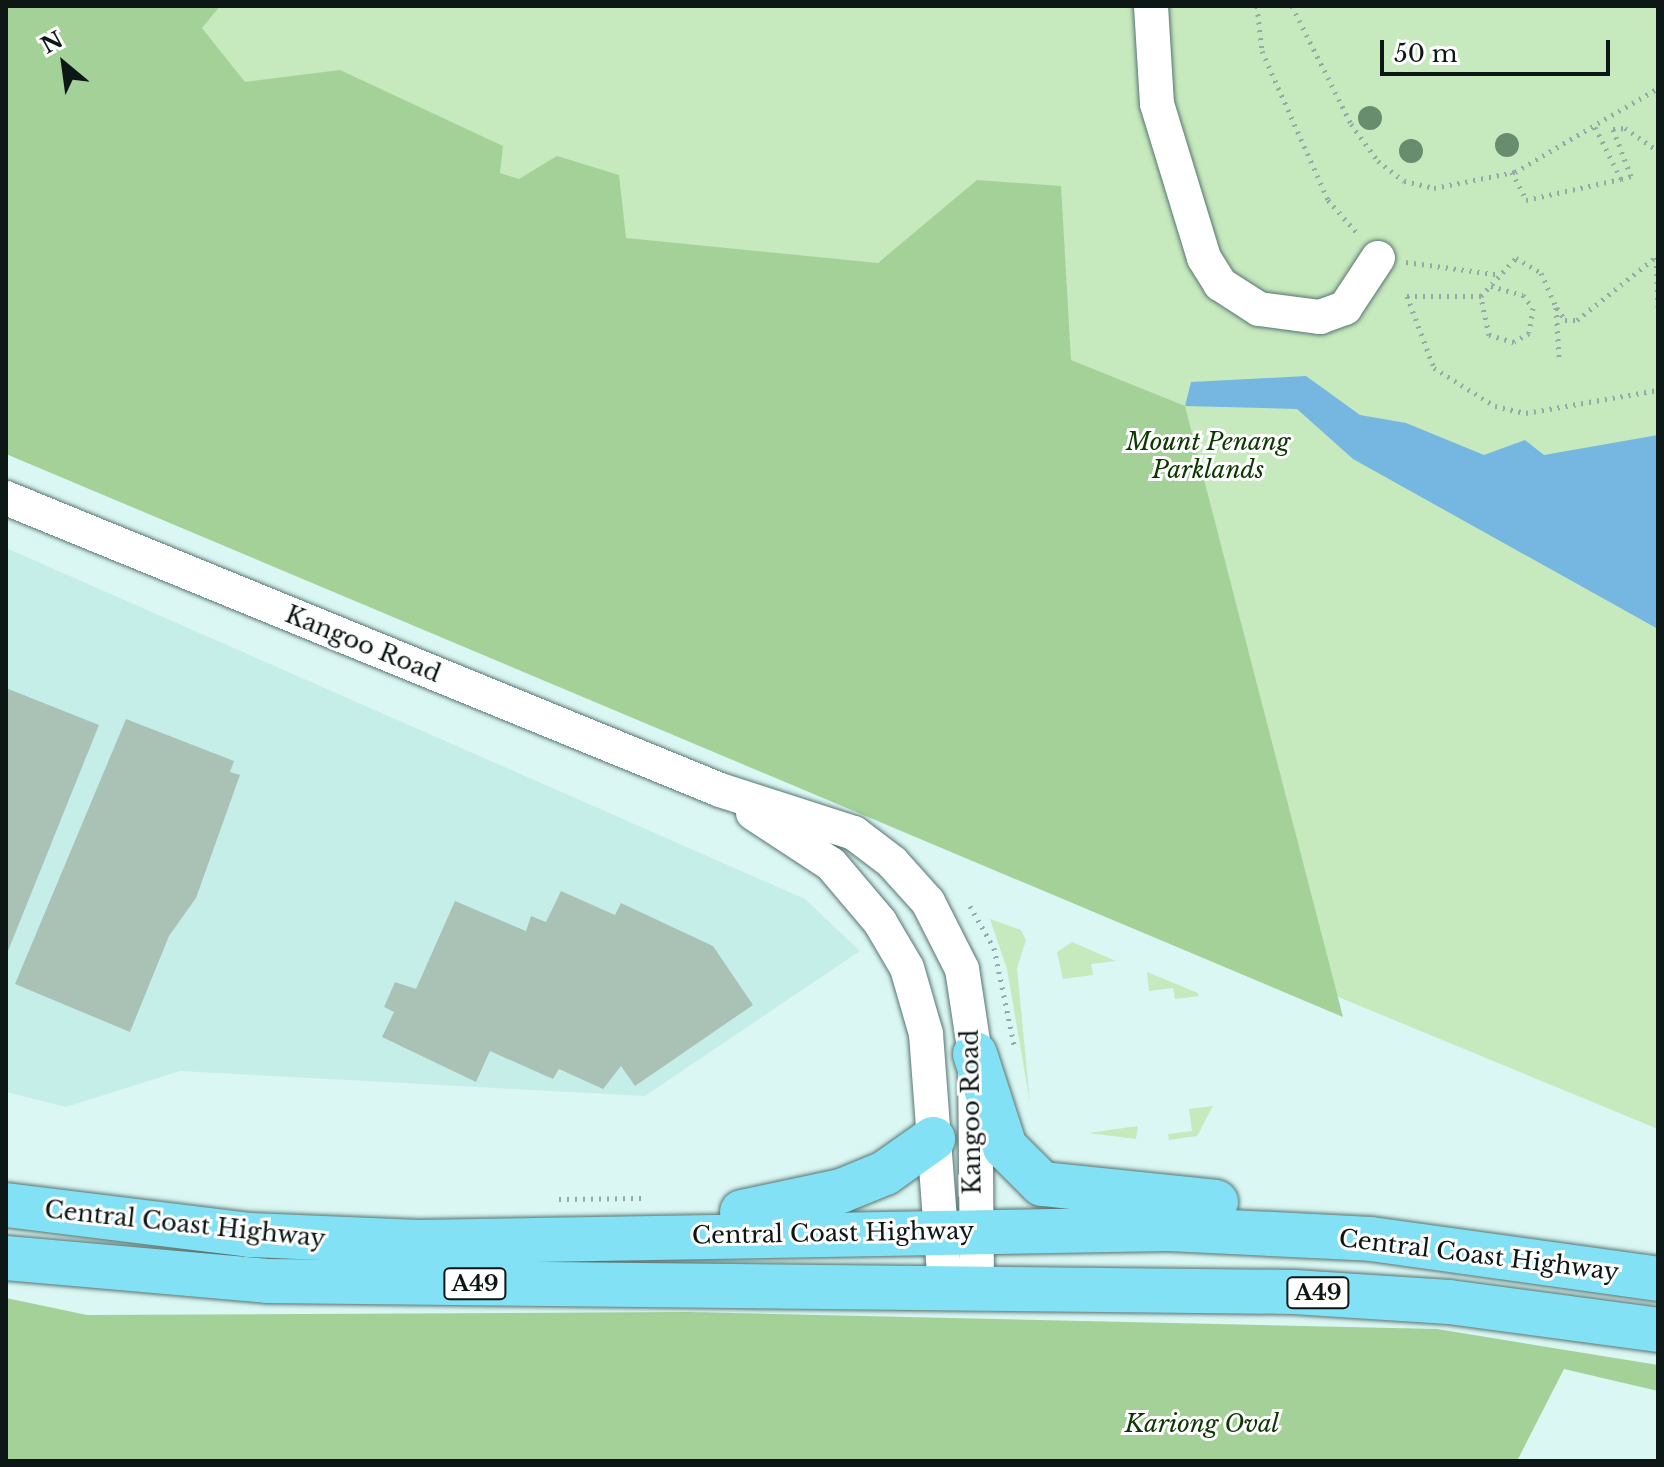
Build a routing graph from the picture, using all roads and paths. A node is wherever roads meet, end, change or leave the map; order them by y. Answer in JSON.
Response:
{"nodes":[{"id":1,"x":1151,"y":6,"type":"edge"},
{"id":2,"x":1257,"y":6,"type":"edge"},
{"id":3,"x":1292,"y":6,"type":"edge"},
{"id":4,"x":1658,"y":88,"type":"edge"},
{"id":5,"x":1594,"y":125,"type":"junction"},
{"id":6,"x":1658,"y":151,"type":"edge"},
{"id":7,"x":1512,"y":172,"type":"junction"},
{"id":8,"x":1621,"y":179,"type":"junction"},
{"id":9,"x":1657,"y":255,"type":"edge"},
{"id":10,"x":1378,"y":258,"type":"junction"},
{"id":11,"x":1501,"y":275,"type":"junction"},
{"id":12,"x":1491,"y":286,"type":"junction"},
{"id":13,"x":1481,"y":296,"type":"junction"},
{"id":14,"x":1656,"y":306,"type":"edge"},
{"id":15,"x":1556,"y":307,"type":"junction"},
{"id":16,"x":1559,"y":357,"type":"dead end"},
{"id":17,"x":1658,"y":390,"type":"edge"},
{"id":18,"x":6,"y":498,"type":"edge"},
{"id":19,"x":720,"y":790,"type":"junction"},
{"id":20,"x":970,"y":906,"type":"dead end"},
{"id":21,"x":880,"y":922,"type":"junction"},
{"id":22,"x":939,"y":922,"type":"junction"},
{"id":23,"x":926,"y":1034,"type":"junction"},
{"id":24,"x":995,"y":1057,"type":"junction"},
{"id":25,"x":933,"y":1139,"type":"junction"},
{"id":26,"x":659,"y":1198,"type":"dead end"},
{"id":27,"x":545,"y":1201,"type":"dead end"},
{"id":28,"x":6,"y":1205,"type":"edge"},
{"id":29,"x":958,"y":1231,"type":"junction"},
{"id":30,"x":1371,"y":1239,"type":"junction"},
{"id":31,"x":495,"y":1240,"type":"junction"},
{"id":32,"x":6,"y":1258,"type":"edge"},
{"id":33,"x":1658,"y":1279,"type":"edge"},
{"id":34,"x":961,"y":1285,"type":"junction"},
{"id":35,"x":1658,"y":1330,"type":"edge"}],
"edges":[{"from":1,"to":10,"type":"street"},
{"from":2,"to":10,"type":"path"},
{"from":3,"to":7,"type":"path"},
{"from":4,"to":5,"type":"path"},
{"from":5,"to":7,"type":"path"},
{"from":5,"to":8,"type":"path"},
{"from":6,"to":8,"type":"path"},
{"from":7,"to":8,"type":"path"},
{"from":9,"to":14,"type":"path"},
{"from":9,"to":15,"type":"path"},
{"from":10,"to":11,"type":"path"},
{"from":11,"to":12,"type":"path"},
{"from":11,"to":15,"type":"path"},
{"from":12,"to":13,"type":"path"},
{"from":12,"to":13,"type":"path"},
{"from":13,"to":17,"type":"path"},
{"from":15,"to":16,"type":"path"},
{"from":18,"to":19,"type":"street","name":"Kangoo Road"},
{"from":19,"to":21,"type":"street","name":"Kangoo Road"},
{"from":19,"to":22,"type":"street","name":"Kangoo Road"},
{"from":20,"to":24,"type":"path"},
{"from":21,"to":22,"type":"street"},
{"from":21,"to":23,"type":"street","name":"Kangoo Road"},
{"from":22,"to":23,"type":"street"},
{"from":22,"to":24,"type":"street","name":"Kangoo Road"},
{"from":23,"to":25,"type":"street","name":"Kangoo Road"},
{"from":24,"to":29,"type":"street","name":"Kangoo Road"},
{"from":24,"to":30,"type":"highway"},
{"from":25,"to":29,"type":"street","name":"Kangoo Road"},
{"from":25,"to":31,"type":"highway"},
{"from":26,"to":27,"type":"path"},
{"from":28,"to":31,"type":"highway","name":"Central Coast Highway","number":"A49"},
{"from":29,"to":30,"type":"highway","name":"Central Coast Highway","number":"A49"},
{"from":29,"to":31,"type":"highway","name":"Central Coast Highway","number":"A49"},
{"from":29,"to":34,"type":"street","name":"Kangoo Road"},
{"from":30,"to":33,"type":"highway","name":"Central Coast Highway","number":"A49"},
{"from":32,"to":34,"type":"highway","name":"Central Coast Highway","number":"A49"},
{"from":34,"to":35,"type":"highway","name":"Central Coast Highway","number":"A49"}]}
